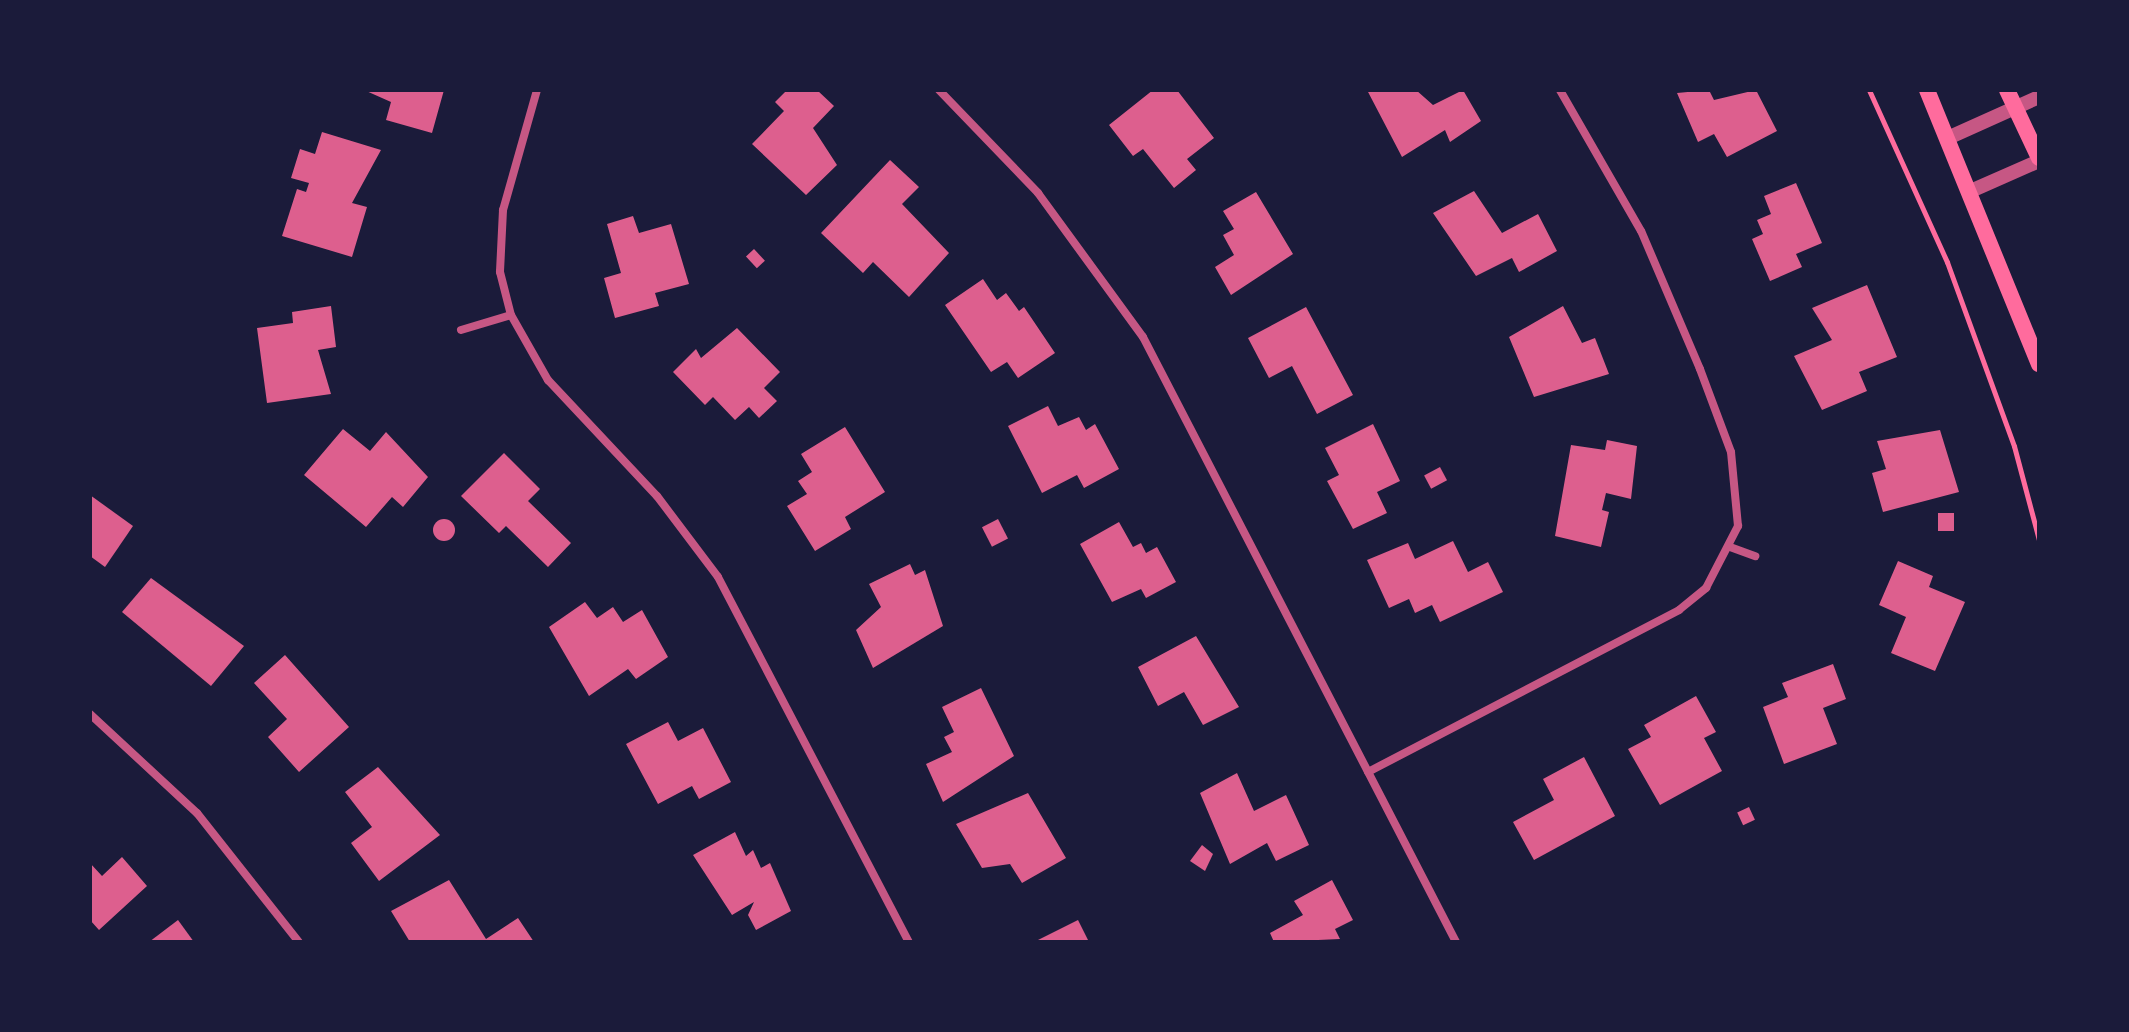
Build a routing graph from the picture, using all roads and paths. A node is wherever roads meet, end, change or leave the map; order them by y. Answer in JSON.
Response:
{"nodes":[{"id":1,"x":537,"y":90,"type":"edge"},
{"id":2,"x":939,"y":90,"type":"edge"},
{"id":3,"x":1560,"y":90,"type":"edge"},
{"id":4,"x":1869,"y":90,"type":"edge"},
{"id":5,"x":1927,"y":90,"type":"edge"},
{"id":6,"x":2007,"y":90,"type":"edge"},
{"id":7,"x":2039,"y":97,"type":"edge"},
{"id":8,"x":2015,"y":107,"type":"junction"},
{"id":9,"x":1950,"y":137,"type":"junction"},
{"id":10,"x":2039,"y":160,"type":"edge"},
{"id":11,"x":1973,"y":190,"type":"junction"},
{"id":12,"x":511,"y":315,"type":"junction"},
{"id":13,"x":461,"y":330,"type":"dead end"},
{"id":14,"x":2039,"y":364,"type":"edge"},
{"id":15,"x":2039,"y":540,"type":"edge"},
{"id":16,"x":1730,"y":547,"type":"junction"},
{"id":17,"x":1755,"y":556,"type":"dead end"},
{"id":18,"x":90,"y":714,"type":"edge"},
{"id":19,"x":1368,"y":772,"type":"junction"},
{"id":20,"x":299,"y":942,"type":"edge"},
{"id":21,"x":909,"y":942,"type":"edge"},
{"id":22,"x":1456,"y":942,"type":"edge"}],
"edges":[{"from":1,"to":12,"type":"street"},
{"from":2,"to":19,"type":"street"},
{"from":3,"to":16,"type":"street"},
{"from":4,"to":15,"type":"path"},
{"from":5,"to":9,"type":"main road"},
{"from":6,"to":8,"type":"main road"},
{"from":7,"to":8,"type":"street"},
{"from":8,"to":9,"type":"street"},
{"from":8,"to":10,"type":"main road"},
{"from":9,"to":11,"type":"main road"},
{"from":10,"to":11,"type":"street"},
{"from":11,"to":14,"type":"main road"},
{"from":12,"to":13,"type":"street"},
{"from":12,"to":21,"type":"street"},
{"from":16,"to":17,"type":"street"},
{"from":16,"to":19,"type":"street"},
{"from":18,"to":20,"type":"street"},
{"from":19,"to":22,"type":"street"}]}
